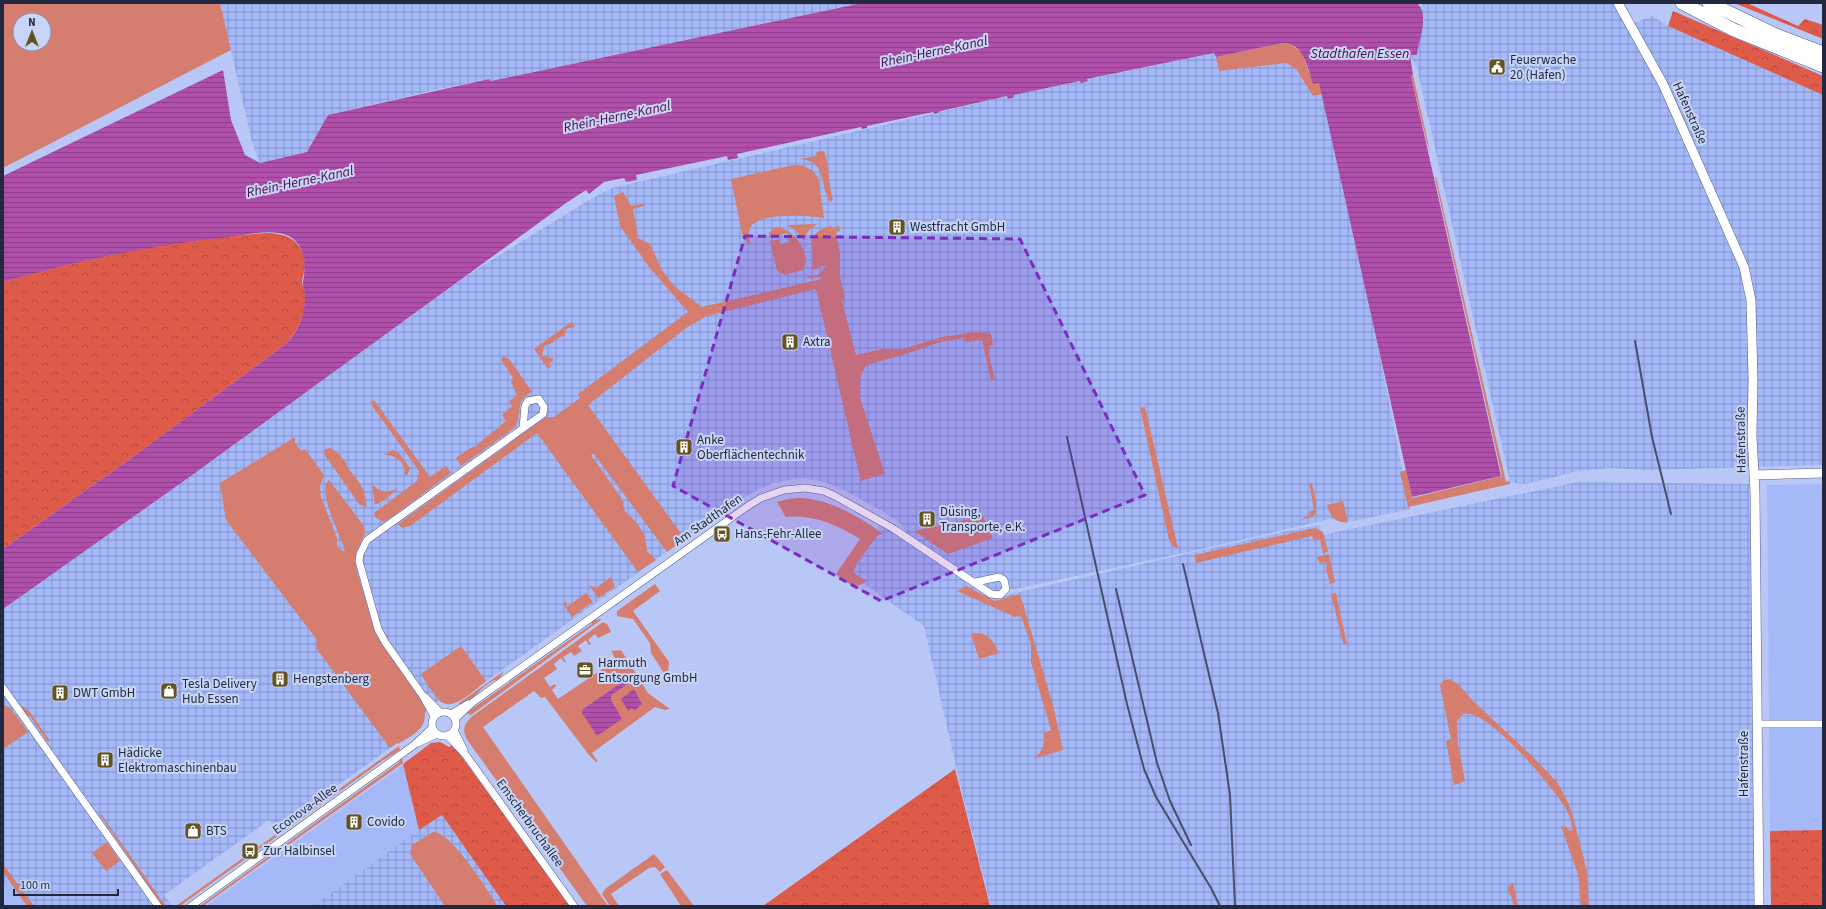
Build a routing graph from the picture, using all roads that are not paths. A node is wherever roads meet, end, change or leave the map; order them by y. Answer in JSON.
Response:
{"nodes":[{"id":1,"x":1618,"y":3,"type":"edge"},
{"id":2,"x":1682,"y":3,"type":"edge"},
{"id":3,"x":1709,"y":3,"type":"edge"},
{"id":4,"x":1823,"y":54,"type":"edge"},
{"id":5,"x":1823,"y":66,"type":"edge"},
{"id":6,"x":523,"y":428,"type":"dead end"},
{"id":7,"x":1823,"y":473,"type":"edge"},
{"id":8,"x":1754,"y":475,"type":"junction"},
{"id":9,"x":976,"y":582,"type":"dead end"},
{"id":10,"x":3,"y":688,"type":"edge"},
{"id":11,"x":3,"y":697,"type":"edge"},
{"id":12,"x":11,"y":698,"type":"junction"},
{"id":13,"x":437,"y":714,"type":"junction"},
{"id":14,"x":453,"y":716,"type":"junction"},
{"id":15,"x":1757,"y":724,"type":"junction"},
{"id":16,"x":1823,"y":724,"type":"edge"},
{"id":17,"x":454,"y":730,"type":"junction"},
{"id":18,"x":434,"y":731,"type":"junction"},
{"id":19,"x":447,"y":736,"type":"junction"},
{"id":20,"x":466,"y":754,"type":"junction"},
{"id":21,"x":158,"y":906,"type":"edge"},
{"id":22,"x":191,"y":906,"type":"edge"},
{"id":23,"x":574,"y":906,"type":"edge"},
{"id":24,"x":1759,"y":906,"type":"edge"}],
"edges":[{"from":1,"to":8,"type":"street","name":"Hafenstraße"},
{"from":2,"to":5,"type":"highway"},
{"from":3,"to":4,"type":"highway"},
{"from":6,"to":13,"type":"street"},
{"from":7,"to":8,"type":"street"},
{"from":8,"to":15,"type":"street","name":"Hafenstraße"},
{"from":9,"to":14,"type":"street","name":"Am Stadthafen"},
{"from":10,"to":12,"type":"street"},
{"from":11,"to":12,"type":"street"},
{"from":12,"to":21,"type":"street"},
{"from":13,"to":14,"type":"street"},
{"from":13,"to":18,"type":"street"},
{"from":14,"to":17,"type":"street"},
{"from":15,"to":16,"type":"street"},
{"from":15,"to":24,"type":"street","name":"Hafenstraße"},
{"from":17,"to":19,"type":"street"},
{"from":17,"to":20,"type":"street","name":"Emscherbruchallee"},
{"from":18,"to":19,"type":"street"},
{"from":18,"to":22,"type":"street","name":"Econova-Allee"},
{"from":19,"to":20,"type":"street","name":"Emscherbruchallee"},
{"from":20,"to":23,"type":"street","name":"Emscherbruchallee"}]}
